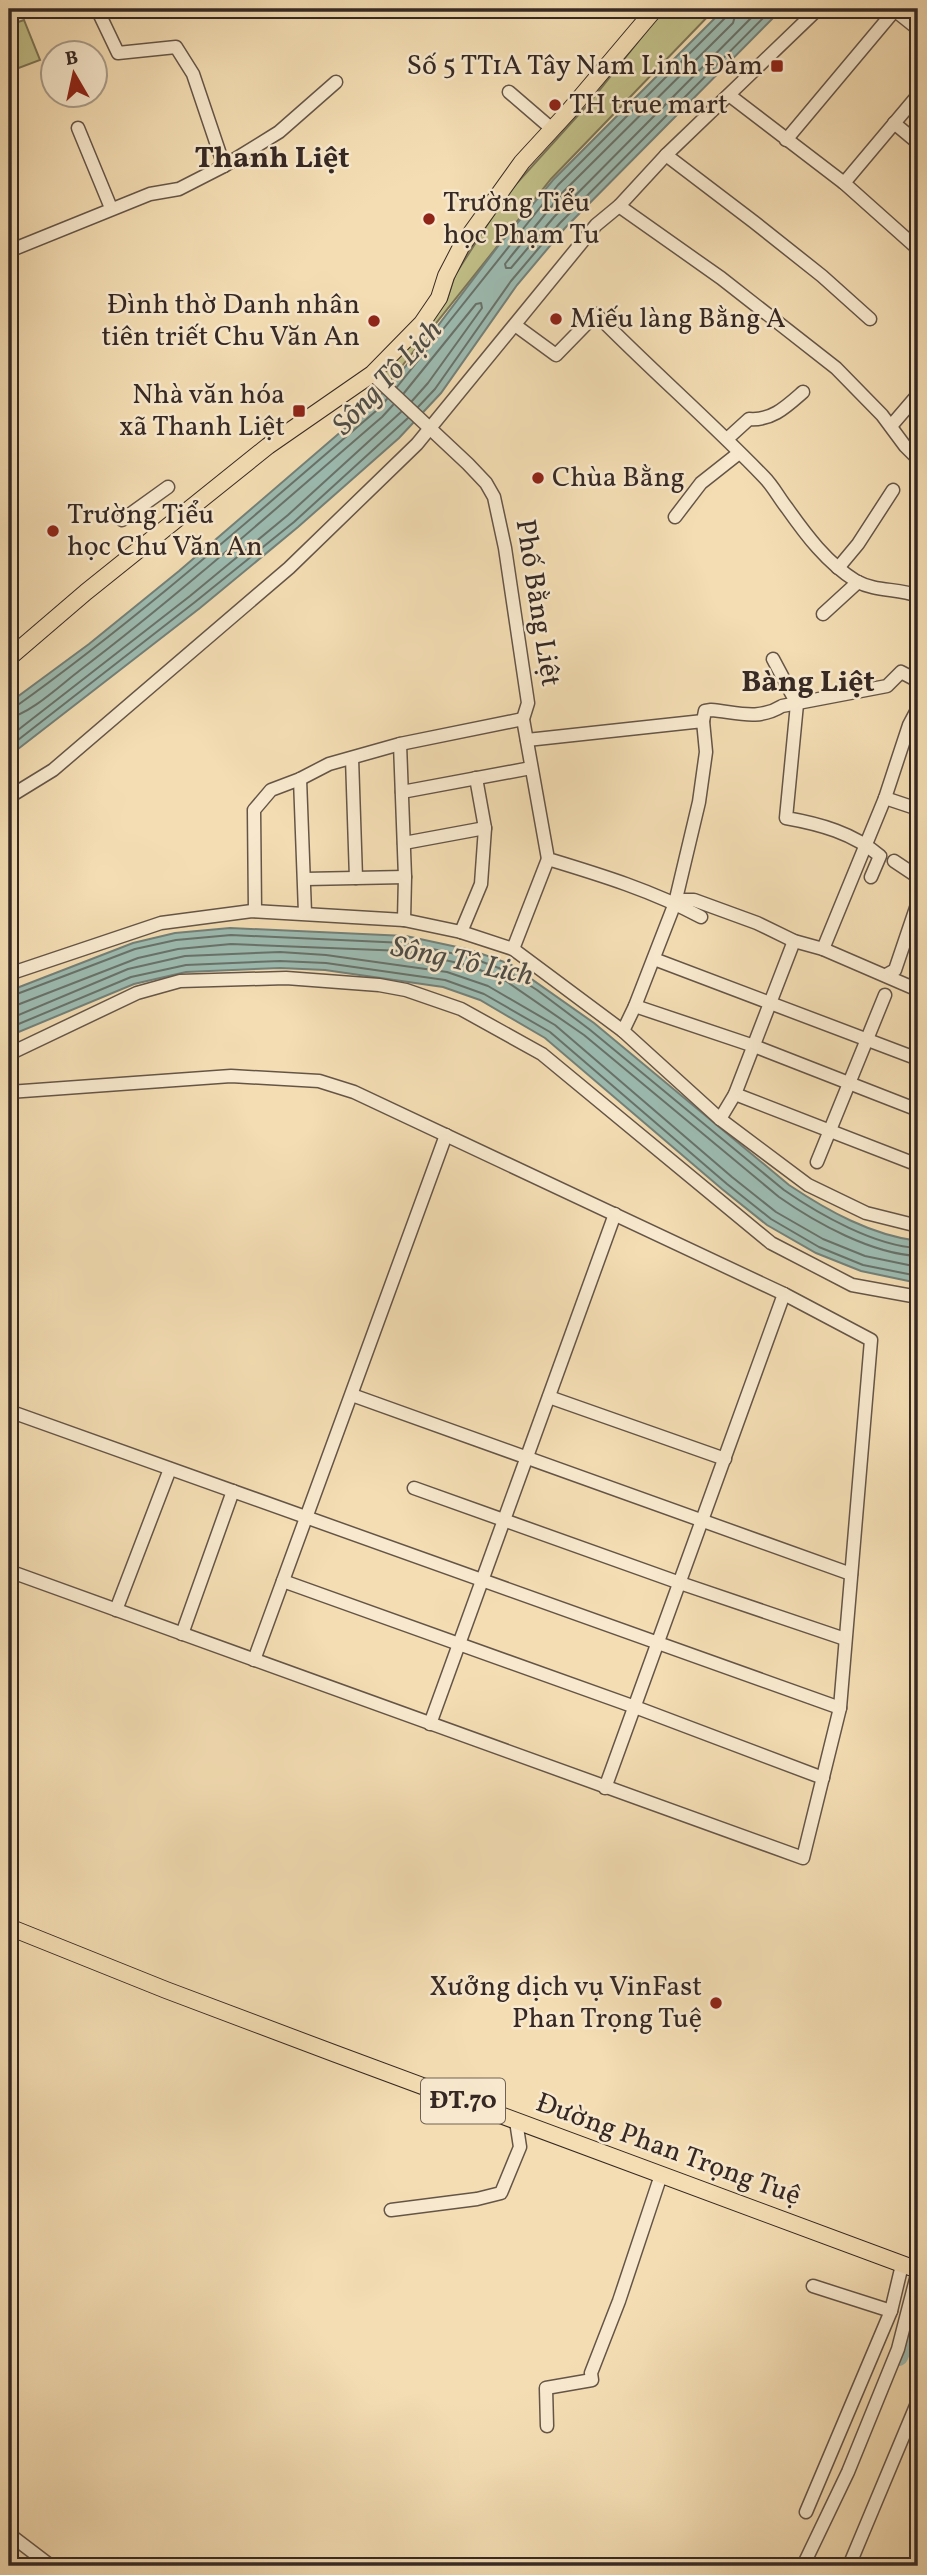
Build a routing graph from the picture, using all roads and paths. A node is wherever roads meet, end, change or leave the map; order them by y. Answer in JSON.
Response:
{"nodes":[{"id":1,"x":97,"y":9,"type":"edge"},
{"id":2,"x":656,"y":9,"type":"edge"},
{"id":3,"x":818,"y":9,"type":"edge"},
{"id":4,"x":894,"y":10,"type":"edge"},
{"id":5,"x":918,"y":29,"type":"edge"},
{"id":6,"x":336,"y":82,"type":"dead end"},
{"id":7,"x":509,"y":92,"type":"dead end"},
{"id":8,"x":918,"y":94,"type":"edge"},
{"id":9,"x":729,"y":96,"type":"junction"},
{"id":10,"x":894,"y":122,"type":"junction"},
{"id":11,"x":78,"y":128,"type":"dead end"},
{"id":12,"x":552,"y":129,"type":"junction"},
{"id":13,"x":786,"y":140,"type":"junction"},
{"id":14,"x":918,"y":143,"type":"edge"},
{"id":15,"x":666,"y":155,"type":"junction"},
{"id":16,"x":224,"y":166,"type":"junction"},
{"id":17,"x":844,"y":183,"type":"junction"},
{"id":18,"x":619,"y":206,"type":"junction"},
{"id":19,"x":111,"y":208,"type":"junction"},
{"id":20,"x":918,"y":249,"type":"edge"},
{"id":21,"x":9,"y":251,"type":"edge"},
{"id":22,"x":870,"y":318,"type":"dead end"},
{"id":23,"x":515,"y":325,"type":"junction"},
{"id":24,"x":375,"y":377,"type":"junction"},
{"id":25,"x":803,"y":392,"type":"dead end"},
{"id":26,"x":915,"y":398,"type":"dead end"},
{"id":27,"x":891,"y":426,"type":"junction"},
{"id":28,"x":429,"y":427,"type":"junction"},
{"id":29,"x":727,"y":439,"type":"junction"},
{"id":30,"x":739,"y":453,"type":"junction"},
{"id":31,"x":918,"y":459,"type":"edge"},
{"id":32,"x":168,"y":487,"type":"dead end"},
{"id":33,"x":893,"y":490,"type":"dead end"},
{"id":34,"x":675,"y":517,"type":"dead end"},
{"id":35,"x":121,"y":520,"type":"dead end"},
{"id":36,"x":838,"y":568,"type":"junction"},
{"id":37,"x":858,"y":582,"type":"junction"},
{"id":38,"x":918,"y":596,"type":"edge"},
{"id":39,"x":823,"y":614,"type":"dead end"},
{"id":40,"x":9,"y":658,"type":"edge"},
{"id":41,"x":773,"y":659,"type":"dead end"},
{"id":42,"x":918,"y":681,"type":"edge"},
{"id":43,"x":797,"y":704,"type":"junction"},
{"id":44,"x":918,"y":708,"type":"edge"},
{"id":45,"x":523,"y":719,"type":"junction"},
{"id":46,"x":704,"y":721,"type":"junction"},
{"id":47,"x":527,"y":740,"type":"junction"},
{"id":48,"x":400,"y":744,"type":"junction"},
{"id":49,"x":352,"y":758,"type":"junction"},
{"id":50,"x":531,"y":768,"type":"junction"},
{"id":51,"x":476,"y":778,"type":"junction"},
{"id":52,"x":300,"y":779,"type":"junction"},
{"id":53,"x":402,"y":792,"type":"junction"},
{"id":54,"x":9,"y":797,"type":"edge"},
{"id":55,"x":885,"y":798,"type":"junction"},
{"id":56,"x":918,"y":809,"type":"edge"},
{"id":57,"x":485,"y":828,"type":"junction"},
{"id":58,"x":404,"y":843,"type":"junction"},
{"id":59,"x":866,"y":843,"type":"junction"},
{"id":60,"x":548,"y":859,"type":"junction"},
{"id":61,"x":894,"y":861,"type":"dead end"},
{"id":62,"x":405,"y":877,"type":"junction"},
{"id":63,"x":871,"y":877,"type":"dead end"},
{"id":64,"x":918,"y":877,"type":"edge"},
{"id":65,"x":356,"y":878,"type":"junction"},
{"id":66,"x":305,"y":879,"type":"junction"},
{"id":67,"x":918,"y":902,"type":"edge"},
{"id":68,"x":675,"y":903,"type":"junction"},
{"id":69,"x":255,"y":911,"type":"junction"},
{"id":70,"x":305,"y":913,"type":"junction"},
{"id":71,"x":701,"y":917,"type":"dead end"},
{"id":72,"x":404,"y":920,"type":"junction"},
{"id":73,"x":461,"y":932,"type":"junction"},
{"id":74,"x":794,"y":941,"type":"junction"},
{"id":75,"x":513,"y":949,"type":"junction"},
{"id":76,"x":823,"y":950,"type":"junction"},
{"id":77,"x":654,"y":959,"type":"junction"},
{"id":78,"x":9,"y":974,"type":"edge"},
{"id":79,"x":886,"y":975,"type":"junction"},
{"id":80,"x":918,"y":990,"type":"edge"},
{"id":81,"x":885,"y":995,"type":"dead end"},
{"id":82,"x":770,"y":1002,"type":"junction"},
{"id":83,"x":635,"y":1006,"type":"junction"},
{"id":84,"x":623,"y":1031,"type":"junction"},
{"id":85,"x":867,"y":1038,"type":"junction"},
{"id":86,"x":754,"y":1046,"type":"junction"},
{"id":87,"x":9,"y":1054,"type":"edge"},
{"id":88,"x":918,"y":1059,"type":"edge"},
{"id":89,"x":850,"y":1083,"type":"junction"},
{"id":90,"x":9,"y":1092,"type":"edge"},
{"id":91,"x":735,"y":1094,"type":"junction"},
{"id":92,"x":918,"y":1110,"type":"edge"},
{"id":93,"x":720,"y":1119,"type":"junction"},
{"id":94,"x":832,"y":1129,"type":"junction"},
{"id":95,"x":446,"y":1135,"type":"junction"},
{"id":96,"x":817,"y":1162,"type":"dead end"},
{"id":97,"x":918,"y":1165,"type":"edge"},
{"id":98,"x":615,"y":1214,"type":"junction"},
{"id":99,"x":918,"y":1226,"type":"edge"},
{"id":100,"x":784,"y":1294,"type":"junction"},
{"id":101,"x":918,"y":1297,"type":"edge"},
{"id":102,"x":352,"y":1395,"type":"junction"},
{"id":103,"x":549,"y":1396,"type":"junction"},
{"id":104,"x":9,"y":1411,"type":"edge"},
{"id":105,"x":527,"y":1458,"type":"junction"},
{"id":106,"x":724,"y":1459,"type":"junction"},
{"id":107,"x":166,"y":1468,"type":"junction"},
{"id":108,"x":414,"y":1488,"type":"dead end"},
{"id":109,"x":233,"y":1491,"type":"junction"},
{"id":110,"x":306,"y":1516,"type":"junction"},
{"id":111,"x":504,"y":1520,"type":"junction"},
{"id":112,"x":702,"y":1522,"type":"junction"},
{"id":113,"x":9,"y":1572,"type":"edge"},
{"id":114,"x":851,"y":1574,"type":"junction"},
{"id":115,"x":482,"y":1580,"type":"junction"},
{"id":116,"x":283,"y":1581,"type":"junction"},
{"id":117,"x":680,"y":1583,"type":"junction"},
{"id":118,"x":116,"y":1610,"type":"junction"},
{"id":119,"x":182,"y":1634,"type":"junction"},
{"id":120,"x":845,"y":1639,"type":"junction"},
{"id":121,"x":459,"y":1644,"type":"junction"},
{"id":122,"x":658,"y":1644,"type":"junction"},
{"id":123,"x":254,"y":1660,"type":"junction"},
{"id":124,"x":635,"y":1707,"type":"junction"},
{"id":125,"x":840,"y":1708,"type":"junction"},
{"id":126,"x":430,"y":1724,"type":"junction"},
{"id":127,"x":823,"y":1778,"type":"junction"},
{"id":128,"x":606,"y":1788,"type":"junction"},
{"id":129,"x":9,"y":1927,"type":"edge"},
{"id":130,"x":516,"y":2121,"type":"junction"},
{"id":131,"x":661,"y":2175,"type":"junction"},
{"id":132,"x":391,"y":2210,"type":"dead end"},
{"id":133,"x":902,"y":2264,"type":"junction"},
{"id":134,"x":918,"y":2271,"type":"edge"},
{"id":135,"x":813,"y":2286,"type":"dead end"},
{"id":136,"x":891,"y":2311,"type":"junction"},
{"id":137,"x":918,"y":2401,"type":"edge"},
{"id":138,"x":547,"y":2426,"type":"dead end"},
{"id":139,"x":806,"y":2512,"type":"dead end"},
{"id":140,"x":9,"y":2534,"type":"edge"},
{"id":141,"x":51,"y":2566,"type":"edge"},
{"id":142,"x":803,"y":2566,"type":"edge"},
{"id":143,"x":849,"y":2566,"type":"edge"}],
"edges":[{"from":1,"to":16,"type":"street"},
{"from":2,"to":12,"type":"main road"},
{"from":3,"to":9,"type":"street"},
{"from":4,"to":5,"type":"street"},
{"from":4,"to":13,"type":"street"},
{"from":6,"to":16,"type":"street"},
{"from":7,"to":12,"type":"street"},
{"from":8,"to":10,"type":"street"},
{"from":9,"to":13,"type":"street"},
{"from":9,"to":15,"type":"street"},
{"from":10,"to":14,"type":"street"},
{"from":10,"to":17,"type":"street"},
{"from":11,"to":19,"type":"street"},
{"from":12,"to":24,"type":"main road"},
{"from":13,"to":17,"type":"street"},
{"from":15,"to":18,"type":"street"},
{"from":15,"to":22,"type":"street"},
{"from":16,"to":19,"type":"street"},
{"from":17,"to":20,"type":"street"},
{"from":18,"to":23,"type":"street"},
{"from":18,"to":27,"type":"street"},
{"from":19,"to":21,"type":"street"},
{"from":23,"to":28,"type":"street"},
{"from":23,"to":29,"type":"street"},
{"from":24,"to":28,"type":"street","name":"Phố Bằng Liệt"},
{"from":24,"to":40,"type":"main road"},
{"from":25,"to":29,"type":"street"},
{"from":26,"to":27,"type":"street"},
{"from":27,"to":31,"type":"street"},
{"from":28,"to":45,"type":"street","name":"Phố Bằng Liệt"},
{"from":28,"to":54,"type":"street"},
{"from":29,"to":30,"type":"street"},
{"from":30,"to":34,"type":"street"},
{"from":30,"to":36,"type":"street"},
{"from":32,"to":35,"type":"street"},
{"from":33,"to":36,"type":"street"},
{"from":36,"to":37,"type":"street"},
{"from":37,"to":38,"type":"street"},
{"from":37,"to":39,"type":"street"},
{"from":41,"to":43,"type":"street"},
{"from":42,"to":43,"type":"street"},
{"from":43,"to":46,"type":"street"},
{"from":43,"to":59,"type":"street"},
{"from":44,"to":55,"type":"street"},
{"from":45,"to":47,"type":"street","name":"Phố Bằng Liệt"},
{"from":45,"to":48,"type":"street"},
{"from":46,"to":47,"type":"street"},
{"from":46,"to":68,"type":"street"},
{"from":47,"to":50,"type":"street","name":"Phố Bằng Liệt"},
{"from":48,"to":49,"type":"street"},
{"from":48,"to":53,"type":"street"},
{"from":49,"to":52,"type":"street"},
{"from":49,"to":65,"type":"street"},
{"from":50,"to":51,"type":"street"},
{"from":50,"to":60,"type":"street","name":"Phố Bằng Liệt"},
{"from":51,"to":53,"type":"street"},
{"from":51,"to":57,"type":"street"},
{"from":52,"to":66,"type":"street"},
{"from":52,"to":69,"type":"street"},
{"from":53,"to":58,"type":"street"},
{"from":55,"to":56,"type":"street"},
{"from":55,"to":59,"type":"street"},
{"from":57,"to":58,"type":"street"},
{"from":57,"to":73,"type":"street"},
{"from":58,"to":62,"type":"street"},
{"from":59,"to":63,"type":"street"},
{"from":59,"to":76,"type":"street"},
{"from":60,"to":68,"type":"street"},
{"from":60,"to":75,"type":"street"},
{"from":61,"to":64,"type":"street"},
{"from":62,"to":65,"type":"street"},
{"from":62,"to":72,"type":"street"},
{"from":65,"to":66,"type":"street"},
{"from":66,"to":70,"type":"street"},
{"from":67,"to":79,"type":"street"},
{"from":68,"to":71,"type":"street"},
{"from":68,"to":74,"type":"street"},
{"from":68,"to":77,"type":"street"},
{"from":69,"to":70,"type":"street"},
{"from":69,"to":78,"type":"street"},
{"from":70,"to":72,"type":"street"},
{"from":72,"to":73,"type":"street"},
{"from":73,"to":75,"type":"street"},
{"from":74,"to":76,"type":"street"},
{"from":74,"to":82,"type":"street"},
{"from":75,"to":84,"type":"street"},
{"from":76,"to":79,"type":"street"},
{"from":77,"to":82,"type":"street"},
{"from":77,"to":83,"type":"street"},
{"from":79,"to":80,"type":"street"},
{"from":81,"to":85,"type":"street"},
{"from":82,"to":85,"type":"street"},
{"from":82,"to":86,"type":"street"},
{"from":83,"to":84,"type":"street"},
{"from":83,"to":86,"type":"street"},
{"from":84,"to":93,"type":"street"},
{"from":85,"to":88,"type":"street"},
{"from":85,"to":89,"type":"street"},
{"from":86,"to":89,"type":"street"},
{"from":86,"to":91,"type":"street"},
{"from":87,"to":101,"type":"street"},
{"from":89,"to":92,"type":"street"},
{"from":89,"to":94,"type":"street"},
{"from":90,"to":95,"type":"street"},
{"from":91,"to":93,"type":"street"},
{"from":91,"to":94,"type":"street"},
{"from":93,"to":99,"type":"street"},
{"from":94,"to":96,"type":"street"},
{"from":94,"to":97,"type":"street"},
{"from":95,"to":98,"type":"street"},
{"from":95,"to":102,"type":"street"},
{"from":98,"to":100,"type":"street"},
{"from":98,"to":103,"type":"street"},
{"from":100,"to":106,"type":"street"},
{"from":100,"to":114,"type":"street"},
{"from":102,"to":105,"type":"street"},
{"from":102,"to":110,"type":"street"},
{"from":103,"to":105,"type":"street"},
{"from":103,"to":106,"type":"street"},
{"from":104,"to":107,"type":"street"},
{"from":105,"to":111,"type":"street"},
{"from":105,"to":112,"type":"street"},
{"from":106,"to":112,"type":"street"},
{"from":107,"to":109,"type":"street"},
{"from":107,"to":118,"type":"street"},
{"from":108,"to":111,"type":"street"},
{"from":109,"to":110,"type":"street"},
{"from":109,"to":119,"type":"street"},
{"from":110,"to":115,"type":"street"},
{"from":110,"to":116,"type":"street"},
{"from":111,"to":115,"type":"street"},
{"from":111,"to":117,"type":"street"},
{"from":112,"to":114,"type":"street"},
{"from":112,"to":117,"type":"street"},
{"from":113,"to":118,"type":"street"},
{"from":114,"to":120,"type":"street"},
{"from":115,"to":121,"type":"street"},
{"from":115,"to":122,"type":"street"},
{"from":116,"to":121,"type":"street"},
{"from":116,"to":123,"type":"street"},
{"from":117,"to":120,"type":"street"},
{"from":117,"to":122,"type":"street"},
{"from":118,"to":119,"type":"street"},
{"from":119,"to":123,"type":"street"},
{"from":120,"to":125,"type":"street"},
{"from":121,"to":124,"type":"street"},
{"from":121,"to":126,"type":"street"},
{"from":122,"to":124,"type":"street"},
{"from":122,"to":125,"type":"street"},
{"from":123,"to":126,"type":"street"},
{"from":124,"to":127,"type":"street"},
{"from":124,"to":128,"type":"street"},
{"from":125,"to":127,"type":"street"},
{"from":126,"to":128,"type":"street"},
{"from":127,"to":128,"type":"street"},
{"from":129,"to":130,"type":"main road","name":"Đường Phan Trọng Tuệ","number":"ĐT.70"},
{"from":130,"to":131,"type":"main road","name":"Đường Phan Trọng Tuệ","number":"ĐT.70"},
{"from":130,"to":132,"type":"street"},
{"from":131,"to":133,"type":"main road","name":"Đường Phan Trọng Tuệ","number":"ĐT.70"},
{"from":131,"to":138,"type":"street"},
{"from":133,"to":134,"type":"main road","name":"Đường Phan Trọng Tuệ","number":"ĐT.70"},
{"from":133,"to":136,"type":"street"},
{"from":134,"to":142,"type":"street"},
{"from":135,"to":136,"type":"street"},
{"from":136,"to":139,"type":"street"},
{"from":137,"to":143,"type":"street"},
{"from":140,"to":141,"type":"street"}]}
